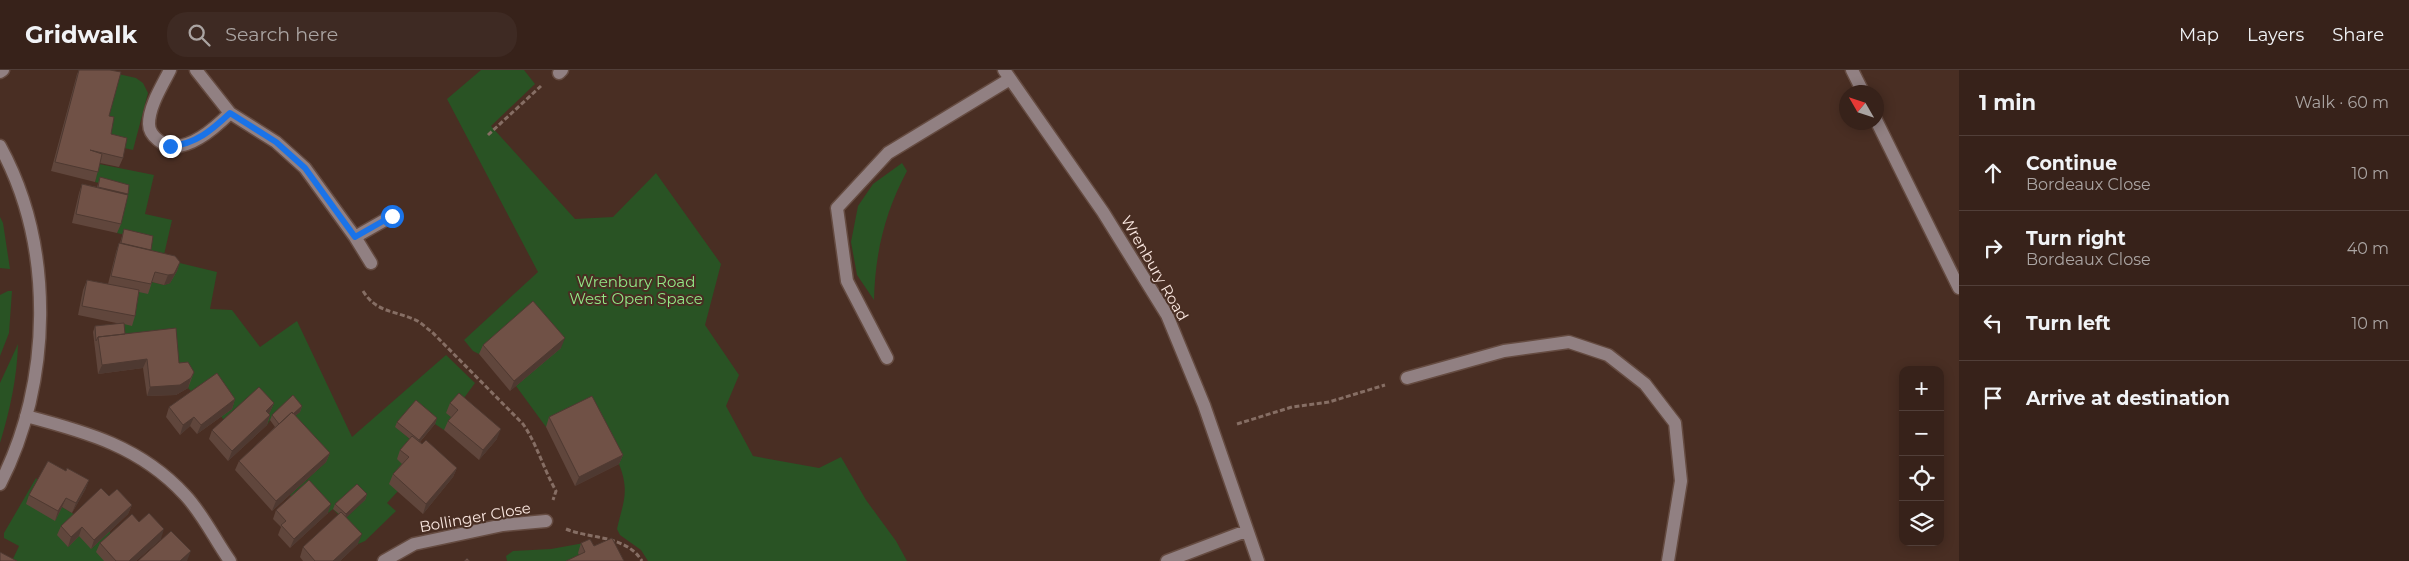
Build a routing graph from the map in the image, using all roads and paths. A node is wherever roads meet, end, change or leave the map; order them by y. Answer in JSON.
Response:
{"nodes":[{"id":1,"x":170,"y":70,"type":"edge"},
{"id":2,"x":196,"y":70,"type":"edge"},
{"id":3,"x":1852,"y":70,"type":"edge"},
{"id":4,"x":1007,"y":74,"type":"edge"},
{"id":5,"x":544,"y":84,"type":"dead end"},
{"id":6,"x":1860,"y":85,"type":"edge"},
{"id":7,"x":230,"y":113,"type":"junction"},
{"id":8,"x":1881,"y":130,"type":"edge"},
{"id":9,"x":488,"y":135,"type":"dead end"},
{"id":10,"x":0,"y":146,"type":"edge"},
{"id":11,"x":392,"y":216,"type":"dead end"},
{"id":12,"x":355,"y":237,"type":"junction"},
{"id":13,"x":370,"y":263,"type":"dead end"},
{"id":14,"x":1959,"y":288,"type":"edge"},
{"id":15,"x":363,"y":291,"type":"dead end"},
{"id":16,"x":887,"y":358,"type":"dead end"},
{"id":17,"x":1407,"y":378,"type":"joint"},
{"id":18,"x":26,"y":416,"type":"junction"},
{"id":19,"x":1235,"y":425,"type":"dead end"},
{"id":20,"x":0,"y":484,"type":"edge"},
{"id":21,"x":546,"y":521,"type":"junction"},
{"id":22,"x":1246,"y":531,"type":"junction"},
{"id":23,"x":230,"y":561,"type":"edge"},
{"id":24,"x":384,"y":561,"type":"edge"},
{"id":25,"x":642,"y":561,"type":"edge"},
{"id":26,"x":1167,"y":561,"type":"edge"},
{"id":27,"x":1258,"y":561,"type":"edge"},
{"id":28,"x":1668,"y":561,"type":"edge"}],
"edges":[{"from":1,"to":7,"type":"street"},
{"from":2,"to":7,"type":"street"},
{"from":3,"to":6,"type":"street"},
{"from":4,"to":16,"type":"street"},
{"from":4,"to":22,"type":"street","name":"Wrenbury Road"},
{"from":5,"to":9,"type":"path"},
{"from":7,"to":12,"type":"street"},
{"from":8,"to":14,"type":"street"},
{"from":10,"to":18,"type":"street"},
{"from":11,"to":12,"type":"street"},
{"from":12,"to":13,"type":"street"},
{"from":15,"to":21,"type":"path"},
{"from":17,"to":19,"type":"path"},
{"from":17,"to":28,"type":"street"},
{"from":18,"to":20,"type":"street"},
{"from":18,"to":23,"type":"street"},
{"from":21,"to":24,"type":"street","name":"Bollinger Close"},
{"from":21,"to":25,"type":"path"},
{"from":22,"to":26,"type":"street"},
{"from":22,"to":27,"type":"street","name":"Wrenbury Road"}]}
